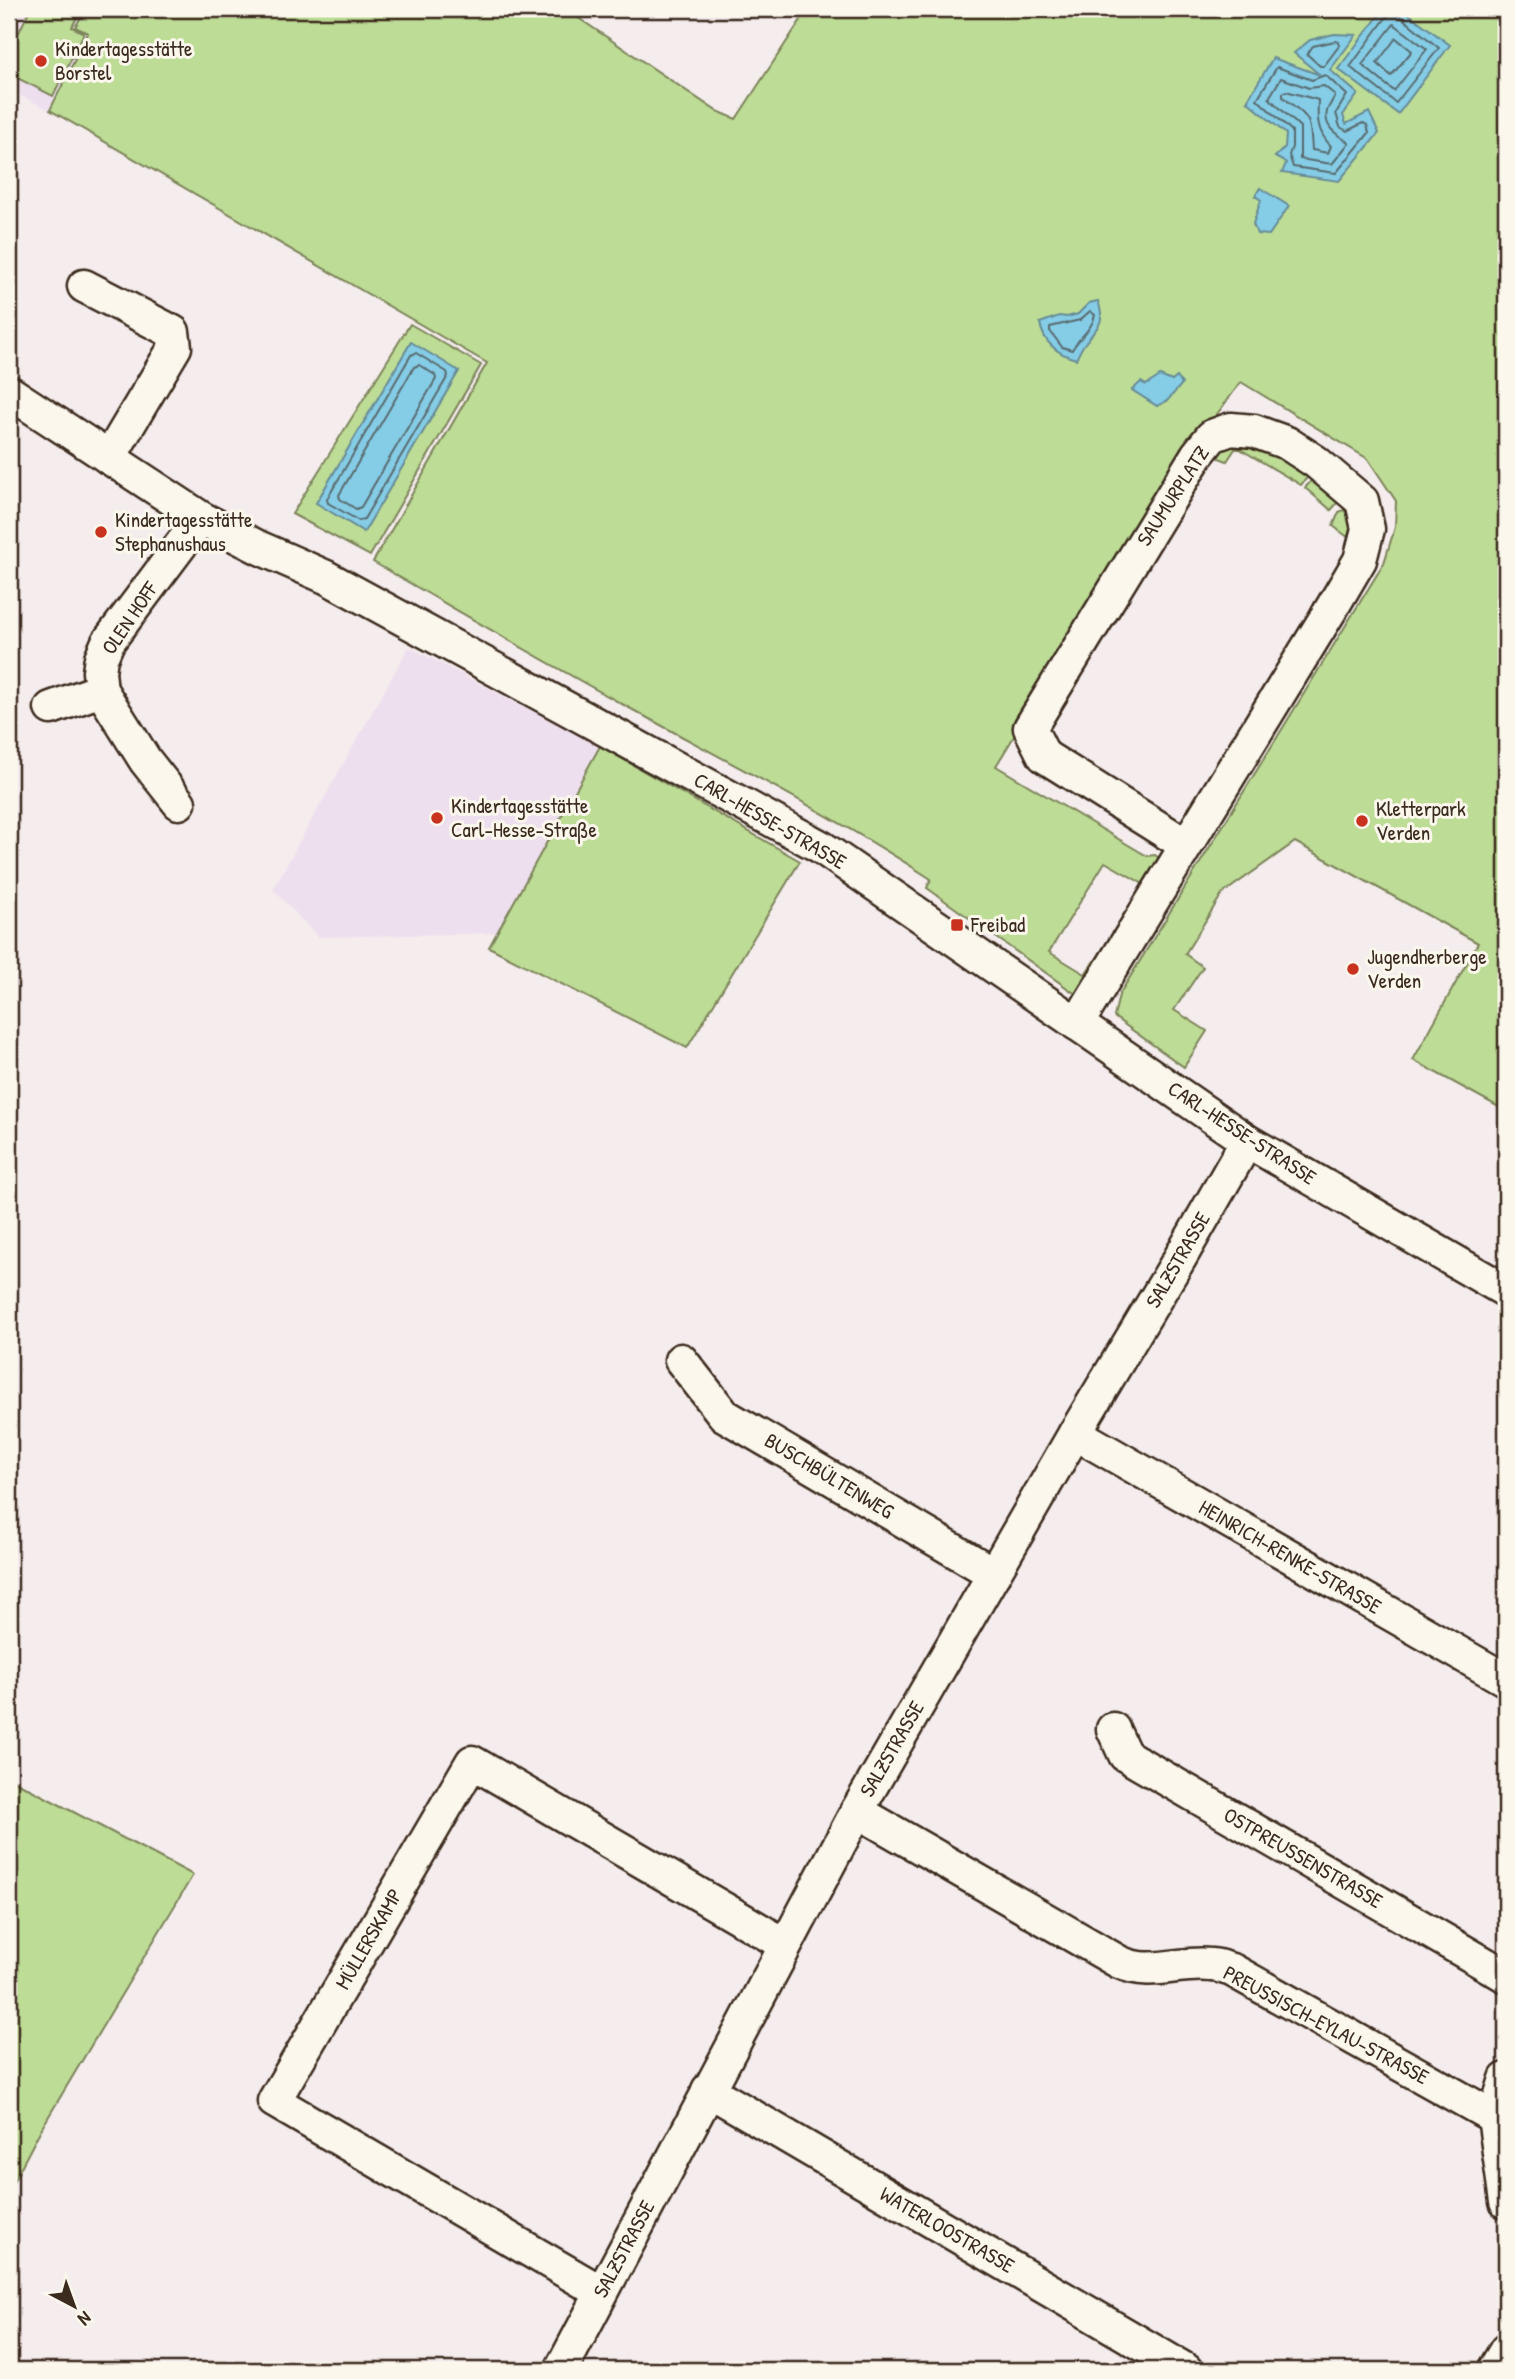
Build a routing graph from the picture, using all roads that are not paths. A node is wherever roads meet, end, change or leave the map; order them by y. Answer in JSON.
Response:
{"nodes":[{"id":1,"x":84,"y":286,"type":"dead end"},
{"id":2,"x":9,"y":392,"type":"edge"},
{"id":3,"x":109,"y":458,"type":"junction"},
{"id":4,"x":201,"y":518,"type":"junction"},
{"id":5,"x":101,"y":690,"type":"junction"},
{"id":6,"x":51,"y":708,"type":"dead end"},
{"id":7,"x":179,"y":803,"type":"dead end"},
{"id":8,"x":1186,"y":845,"type":"junction"},
{"id":9,"x":1077,"y":1024,"type":"junction"},
{"id":10,"x":1247,"y":1141,"type":"junction"},
{"id":11,"x":1506,"y":1291,"type":"edge"},
{"id":12,"x":681,"y":1360,"type":"dead end"},
{"id":13,"x":1074,"y":1433,"type":"junction"},
{"id":14,"x":993,"y":1574,"type":"junction"},
{"id":15,"x":1506,"y":1680,"type":"edge"},
{"id":16,"x":1113,"y":1729,"type":"dead end"},
{"id":17,"x":857,"y":1811,"type":"junction"},
{"id":18,"x":784,"y":1944,"type":"junction"},
{"id":19,"x":1506,"y":1976,"type":"edge"},
{"id":20,"x":1506,"y":2078,"type":"edge"},
{"id":21,"x":708,"y":2090,"type":"junction"},
{"id":22,"x":1494,"y":2117,"type":"junction"},
{"id":23,"x":1506,"y":2202,"type":"edge"},
{"id":24,"x":601,"y":2292,"type":"junction"},
{"id":25,"x":1506,"y":2350,"type":"edge"},
{"id":26,"x":561,"y":2370,"type":"edge"},
{"id":27,"x":1186,"y":2370,"type":"edge"},
{"id":28,"x":1494,"y":2370,"type":"edge"}],
"edges":[{"from":1,"to":3,"type":"street"},
{"from":2,"to":3,"type":"street","name":"CARL-HESSE-STRASSE"},
{"from":3,"to":4,"type":"street","name":"CARL-HESSE-STRASSE"},
{"from":4,"to":5,"type":"street","name":"OLEN HOFF"},
{"from":4,"to":9,"type":"street","name":"CARL-HESSE-STRASSE"},
{"from":5,"to":6,"type":"street"},
{"from":5,"to":7,"type":"street"},
{"from":8,"to":8,"type":"street","name":"SAUMURPLATZ"},
{"from":8,"to":9,"type":"street","name":"SAUMURPLATZ"},
{"from":9,"to":10,"type":"street","name":"CARL-HESSE-STRASSE"},
{"from":10,"to":11,"type":"street","name":"CARL-HESSE-STRASSE"},
{"from":10,"to":13,"type":"street","name":"SALZSTRASSE"},
{"from":12,"to":14,"type":"street","name":"BUSCHBÜLTENWEG"},
{"from":13,"to":14,"type":"street","name":"SALZSTRASSE"},
{"from":13,"to":15,"type":"street","name":"HEINRICH-RENKE-STRASSE"},
{"from":14,"to":17,"type":"street","name":"SALZSTRASSE"},
{"from":16,"to":19,"type":"street","name":"OSTPREUSSENSTRASSE"},
{"from":17,"to":18,"type":"street","name":"SALZSTRASSE"},
{"from":17,"to":22,"type":"street","name":"PREUSSISCH-EYLAU-STRASSE"},
{"from":18,"to":21,"type":"street","name":"SALZSTRASSE"},
{"from":18,"to":24,"type":"street","name":"MÜLLERSKAMP"},
{"from":20,"to":22,"type":"street"},
{"from":21,"to":24,"type":"street","name":"SALZSTRASSE"},
{"from":21,"to":27,"type":"street","name":"WATERLOOSTRASSE"},
{"from":22,"to":23,"type":"street"},
{"from":24,"to":26,"type":"street","name":"SALZSTRASSE"},
{"from":25,"to":28,"type":"street"}]}
